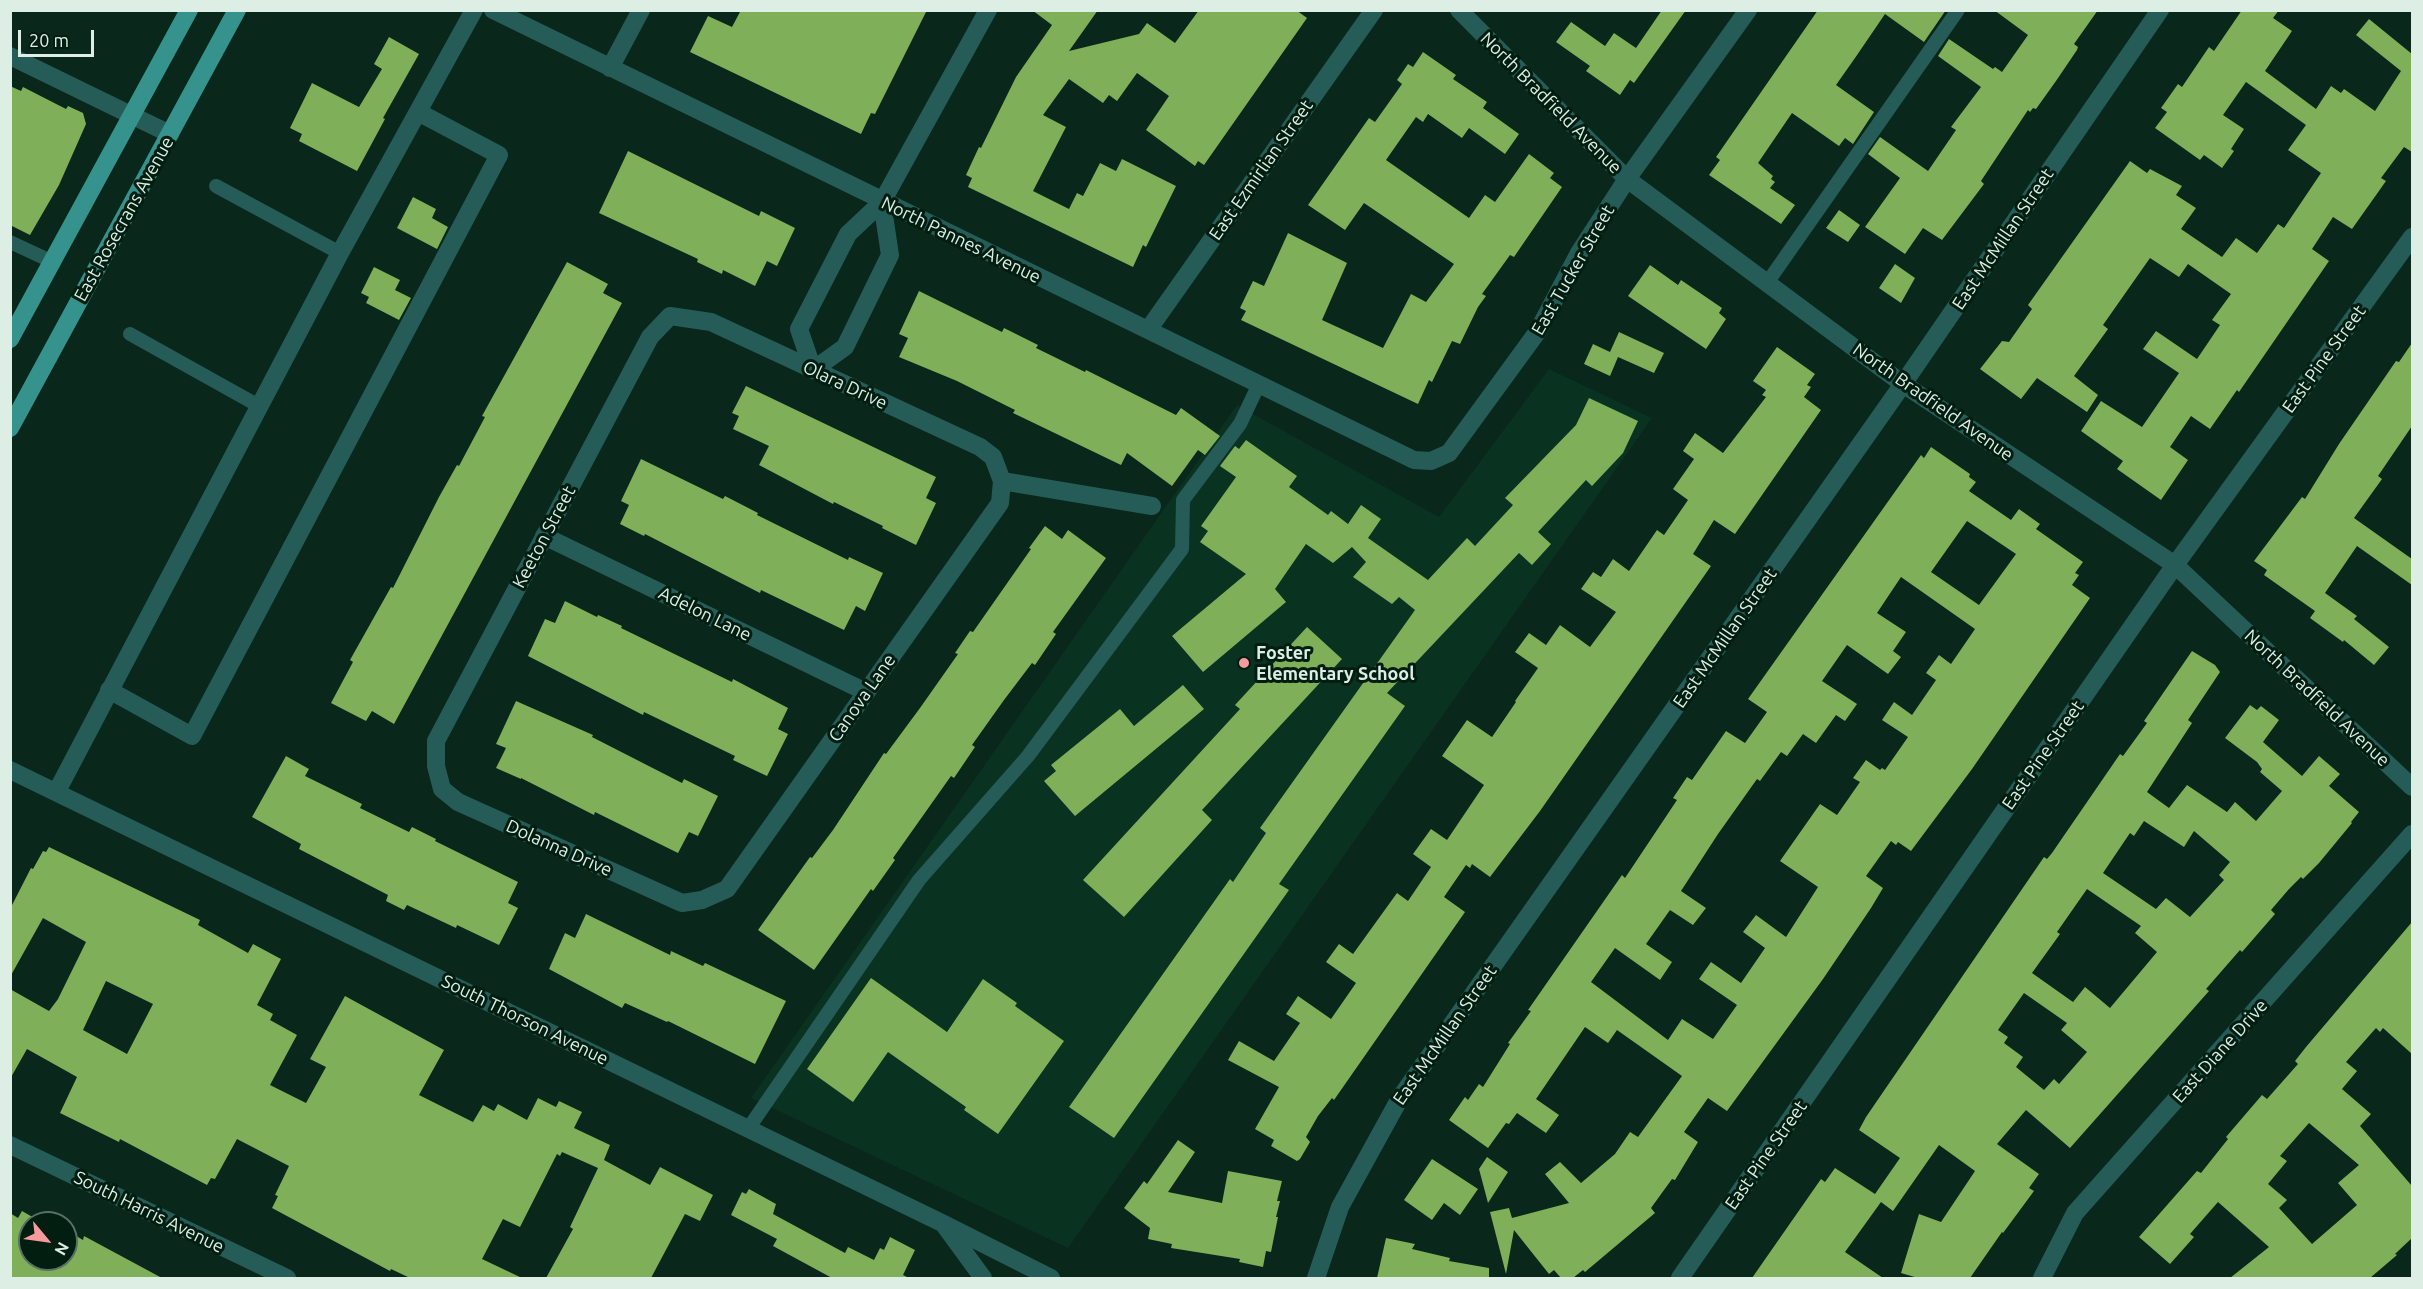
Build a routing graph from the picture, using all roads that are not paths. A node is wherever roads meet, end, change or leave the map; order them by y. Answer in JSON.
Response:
{"nodes":[{"id":1,"x":189,"y":10,"type":"edge"},
{"id":2,"x":237,"y":10,"type":"edge"},
{"id":3,"x":474,"y":10,"type":"edge"},
{"id":4,"x":494,"y":10,"type":"edge"},
{"id":5,"x":641,"y":10,"type":"edge"},
{"id":6,"x":988,"y":10,"type":"edge"},
{"id":7,"x":1374,"y":10,"type":"edge"},
{"id":8,"x":1459,"y":10,"type":"edge"},
{"id":9,"x":1748,"y":10,"type":"edge"},
{"id":10,"x":1958,"y":10,"type":"edge"},
{"id":11,"x":2160,"y":10,"type":"edge"},
{"id":12,"x":10,"y":56,"type":"edge"},
{"id":13,"x":610,"y":68,"type":"junction"},
{"id":14,"x":418,"y":112,"type":"junction"},
{"id":15,"x":133,"y":114,"type":"junction"},
{"id":16,"x":170,"y":134,"type":"junction"},
{"id":17,"x":1627,"y":179,"type":"junction"},
{"id":18,"x":216,"y":186,"type":"dead end"},
{"id":19,"x":882,"y":202,"type":"junction"},
{"id":20,"x":2412,"y":237,"type":"edge"},
{"id":21,"x":10,"y":242,"type":"edge"},
{"id":22,"x":340,"y":254,"type":"junction"},
{"id":23,"x":52,"y":262,"type":"junction"},
{"id":24,"x":1767,"y":283,"type":"junction"},
{"id":25,"x":670,"y":316,"type":"joint"},
{"id":26,"x":1148,"y":330,"type":"junction"},
{"id":27,"x":130,"y":334,"type":"dead end"},
{"id":28,"x":10,"y":339,"type":"edge"},
{"id":29,"x":813,"y":370,"type":"junction"},
{"id":30,"x":1259,"y":384,"type":"junction"},
{"id":31,"x":1903,"y":384,"type":"junction"},
{"id":32,"x":259,"y":406,"type":"junction"},
{"id":33,"x":10,"y":428,"type":"edge"},
{"id":34,"x":1431,"y":461,"type":"joint"},
{"id":35,"x":1002,"y":481,"type":"junction"},
{"id":36,"x":1152,"y":506,"type":"dead end"},
{"id":37,"x":544,"y":536,"type":"junction"},
{"id":38,"x":2175,"y":565,"type":"junction"},
{"id":39,"x":109,"y":690,"type":"junction"},
{"id":40,"x":866,"y":692,"type":"junction"},
{"id":41,"x":436,"y":766,"type":"joint"},
{"id":42,"x":10,"y":770,"type":"edge"},
{"id":43,"x":2412,"y":787,"type":"edge"},
{"id":44,"x":57,"y":791,"type":"junction"},
{"id":45,"x":2412,"y":834,"type":"edge"},
{"id":46,"x":702,"y":900,"type":"joint"},
{"id":47,"x":748,"y":1129,"type":"junction"},
{"id":48,"x":10,"y":1145,"type":"edge"},
{"id":49,"x":942,"y":1223,"type":"junction"},
{"id":50,"x":1042,"y":1276,"type":"edge"},
{"id":51,"x":286,"y":1278,"type":"edge"},
{"id":52,"x":983,"y":1278,"type":"edge"},
{"id":53,"x":1317,"y":1278,"type":"edge"},
{"id":54,"x":1680,"y":1278,"type":"edge"},
{"id":55,"x":2042,"y":1278,"type":"edge"}],
"edges":[{"from":1,"to":15,"type":"main road"},
{"from":2,"to":16,"type":"main road","name":"East Rosecrans Avenue"},
{"from":3,"to":14,"type":"street"},
{"from":4,"to":13,"type":"street","name":"North Pannes Avenue"},
{"from":5,"to":13,"type":"street"},
{"from":6,"to":19,"type":"street"},
{"from":7,"to":26,"type":"street","name":"East Ezmirlian Street"},
{"from":8,"to":17,"type":"street","name":"North Bradfield Avenue"},
{"from":9,"to":17,"type":"street","name":"East Tucker Street"},
{"from":10,"to":24,"type":"lane"},
{"from":11,"to":31,"type":"street","name":"East McMillan Street"},
{"from":12,"to":15,"type":"street"},
{"from":13,"to":19,"type":"street","name":"North Pannes Avenue"},
{"from":14,"to":22,"type":"street"},
{"from":14,"to":39,"type":"street"},
{"from":15,"to":16,"type":"street"},
{"from":15,"to":23,"type":"main road"},
{"from":16,"to":33,"type":"main road","name":"East Rosecrans Avenue"},
{"from":17,"to":24,"type":"street","name":"North Bradfield Avenue"},
{"from":17,"to":34,"type":"street","name":"East Tucker Street"},
{"from":18,"to":22,"type":"lane"},
{"from":19,"to":26,"type":"street","name":"North Pannes Avenue"},
{"from":19,"to":29,"type":"street"},
{"from":19,"to":29,"type":"street"},
{"from":20,"to":38,"type":"street","name":"East Pine Street"},
{"from":21,"to":23,"type":"lane"},
{"from":22,"to":32,"type":"street"},
{"from":23,"to":28,"type":"main road"},
{"from":24,"to":31,"type":"street","name":"North Bradfield Avenue"},
{"from":25,"to":29,"type":"street","name":"Olara Drive"},
{"from":25,"to":37,"type":"street","name":"Keeton Street"},
{"from":26,"to":30,"type":"street","name":"North Pannes Avenue"},
{"from":27,"to":32,"type":"lane"},
{"from":29,"to":35,"type":"street","name":"Olara Drive"},
{"from":30,"to":34,"type":"street","name":"North Pannes Avenue"},
{"from":30,"to":47,"type":"lane"},
{"from":31,"to":38,"type":"street","name":"North Bradfield Avenue"},
{"from":31,"to":53,"type":"street","name":"East McMillan Street"},
{"from":32,"to":39,"type":"street"},
{"from":35,"to":36,"type":"street"},
{"from":35,"to":40,"type":"street","name":"Canova Lane"},
{"from":37,"to":40,"type":"street","name":"Adelon Lane"},
{"from":37,"to":41,"type":"street","name":"Keeton Street"},
{"from":38,"to":43,"type":"street","name":"North Bradfield Avenue"},
{"from":38,"to":54,"type":"street","name":"East Pine Street"},
{"from":39,"to":44,"type":"street"},
{"from":40,"to":46,"type":"street","name":"Canova Lane"},
{"from":41,"to":46,"type":"street","name":"Dolanna Drive"},
{"from":42,"to":44,"type":"street","name":"South Thorson Avenue"},
{"from":44,"to":47,"type":"street","name":"South Thorson Avenue"},
{"from":45,"to":55,"type":"street","name":"East Diane Drive"},
{"from":47,"to":49,"type":"street","name":"South Thorson Avenue"},
{"from":48,"to":51,"type":"street","name":"South Harris Avenue"},
{"from":49,"to":50,"type":"street","name":"South Thorson Avenue"},
{"from":49,"to":52,"type":"street"}]}
